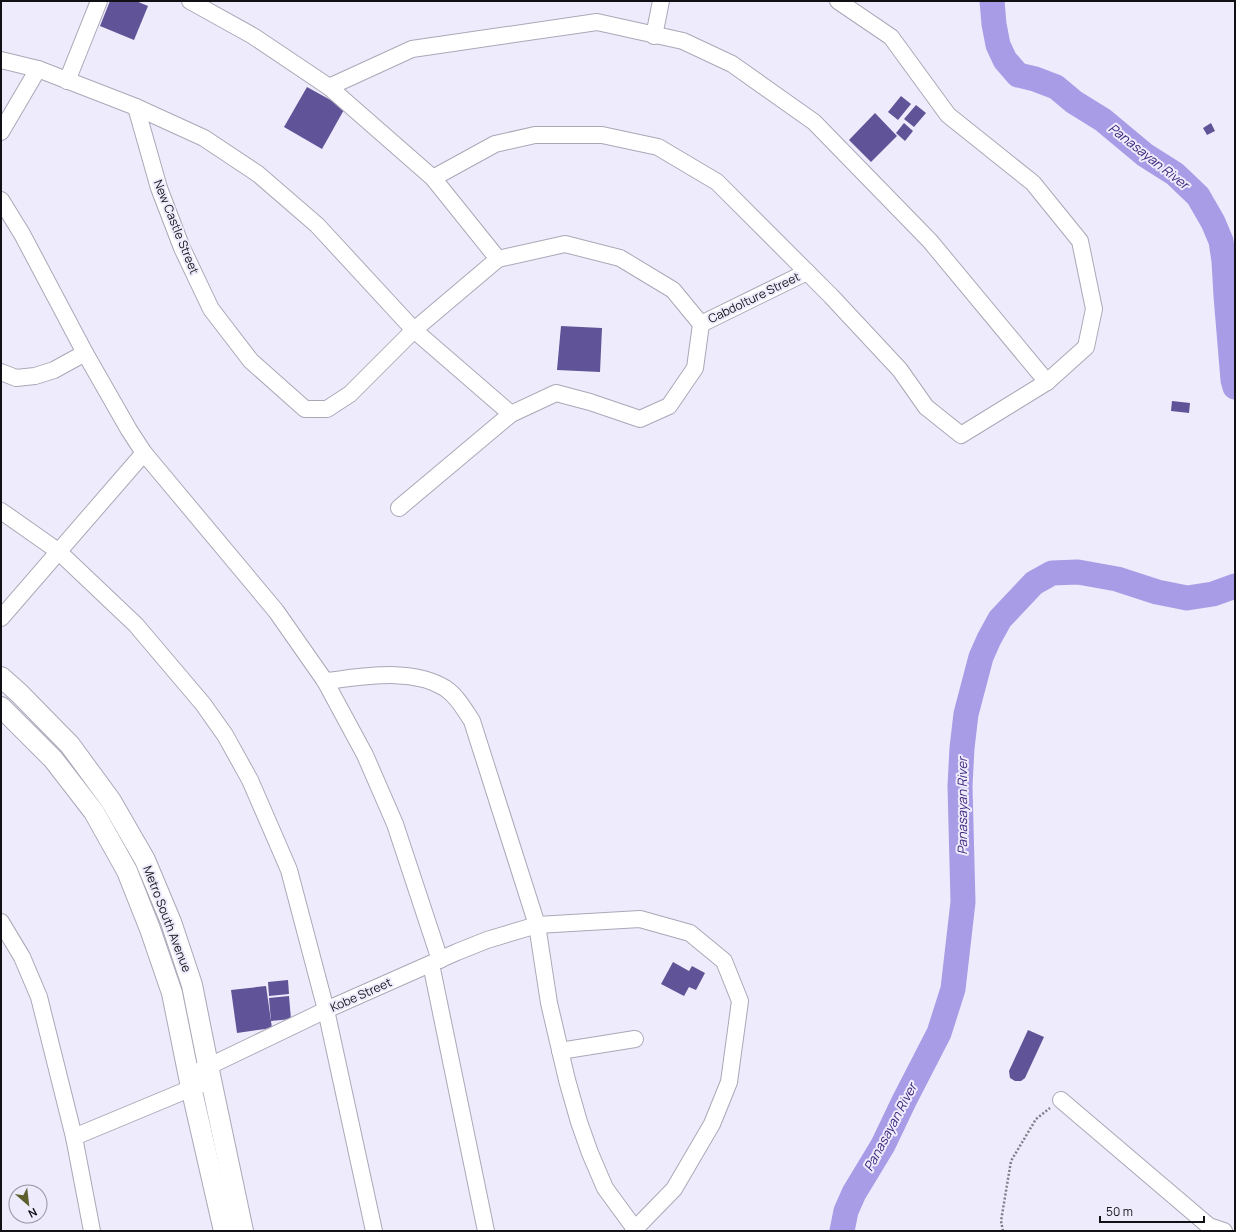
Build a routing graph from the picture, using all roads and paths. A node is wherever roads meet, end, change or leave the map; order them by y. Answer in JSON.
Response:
{"nodes":[{"id":1,"x":98,"y":1,"type":"edge"},
{"id":2,"x":190,"y":1,"type":"edge"},
{"id":3,"x":661,"y":1,"type":"edge"},
{"id":4,"x":838,"y":1,"type":"edge"},
{"id":5,"x":654,"y":36,"type":"junction"},
{"id":6,"x":1,"y":60,"type":"edge"},
{"id":7,"x":38,"y":69,"type":"junction"},
{"id":8,"x":68,"y":81,"type":"junction"},
{"id":9,"x":329,"y":87,"type":"junction"},
{"id":10,"x":136,"y":107,"type":"junction"},
{"id":11,"x":1,"y":132,"type":"edge"},
{"id":12,"x":433,"y":178,"type":"junction"},
{"id":13,"x":1,"y":200,"type":"edge"},
{"id":14,"x":498,"y":259,"type":"junction"},
{"id":15,"x":807,"y":272,"type":"junction"},
{"id":16,"x":701,"y":324,"type":"junction"},
{"id":17,"x":414,"y":330,"type":"junction"},
{"id":18,"x":85,"y":352,"type":"junction"},
{"id":19,"x":1,"y":372,"type":"edge"},
{"id":20,"x":1048,"y":382,"type":"junction"},
{"id":21,"x":511,"y":414,"type":"junction"},
{"id":22,"x":144,"y":452,"type":"junction"},
{"id":23,"x":399,"y":508,"type":"dead end"},
{"id":24,"x":1,"y":511,"type":"edge"},
{"id":25,"x":58,"y":551,"type":"junction"},
{"id":26,"x":1,"y":618,"type":"edge"},
{"id":27,"x":1,"y":677,"type":"edge"},
{"id":28,"x":325,"y":681,"type":"junction"},
{"id":29,"x":1,"y":707,"type":"edge"},
{"id":30,"x":1,"y":922,"type":"edge"},
{"id":31,"x":537,"y":925,"type":"junction"},
{"id":32,"x":435,"y":962,"type":"junction"},
{"id":33,"x":326,"y":1010,"type":"junction"},
{"id":34,"x":635,"y":1039,"type":"dead end"},
{"id":35,"x":560,"y":1051,"type":"junction"},
{"id":36,"x":209,"y":1074,"type":"junction"},
{"id":37,"x":190,"y":1081,"type":"junction"},
{"id":38,"x":1061,"y":1100,"type":"joint"},
{"id":39,"x":74,"y":1137,"type":"junction"},
{"id":40,"x":634,"y":1230,"type":"edge"},
{"id":41,"x":92,"y":1231,"type":"edge"},
{"id":42,"x":224,"y":1231,"type":"edge"},
{"id":43,"x":243,"y":1231,"type":"edge"},
{"id":44,"x":374,"y":1231,"type":"edge"},
{"id":45,"x":486,"y":1231,"type":"edge"},
{"id":46,"x":1003,"y":1231,"type":"edge"},
{"id":47,"x":1224,"y":1231,"type":"edge"}],
"edges":[{"from":1,"to":8,"type":"street"},
{"from":2,"to":9,"type":"street"},
{"from":3,"to":5,"type":"street"},
{"from":4,"to":20,"type":"street"},
{"from":5,"to":9,"type":"street"},
{"from":5,"to":20,"type":"street"},
{"from":6,"to":7,"type":"street"},
{"from":7,"to":8,"type":"street"},
{"from":7,"to":11,"type":"street"},
{"from":8,"to":10,"type":"street"},
{"from":9,"to":12,"type":"street"},
{"from":10,"to":17,"type":"street"},
{"from":10,"to":17,"type":"street","name":"New Castle Street"},
{"from":12,"to":14,"type":"street"},
{"from":12,"to":15,"type":"street"},
{"from":13,"to":18,"type":"street"},
{"from":14,"to":16,"type":"street"},
{"from":14,"to":17,"type":"street","name":"New Castle Street"},
{"from":15,"to":16,"type":"street","name":"Cabdolture Street"},
{"from":15,"to":20,"type":"street"},
{"from":16,"to":21,"type":"street"},
{"from":17,"to":21,"type":"street"},
{"from":18,"to":19,"type":"street"},
{"from":18,"to":22,"type":"street"},
{"from":21,"to":23,"type":"street"},
{"from":22,"to":25,"type":"street"},
{"from":22,"to":28,"type":"street"},
{"from":24,"to":25,"type":"street"},
{"from":25,"to":26,"type":"street"},
{"from":25,"to":33,"type":"street"},
{"from":27,"to":36,"type":"street","name":"Metro South Avenue"},
{"from":28,"to":31,"type":"street"},
{"from":28,"to":32,"type":"street"},
{"from":29,"to":37,"type":"street","name":"Metro South Avenue"},
{"from":30,"to":39,"type":"street"},
{"from":31,"to":32,"type":"street","name":"Kobe Street"},
{"from":31,"to":35,"type":"street"},
{"from":31,"to":40,"type":"street","name":"Kobe Street"},
{"from":32,"to":33,"type":"street","name":"Kobe Street"},
{"from":32,"to":45,"type":"street"},
{"from":33,"to":36,"type":"street","name":"Kobe Street"},
{"from":33,"to":44,"type":"street"},
{"from":34,"to":35,"type":"street"},
{"from":35,"to":40,"type":"street"},
{"from":36,"to":37,"type":"street","name":"Kobe Street"},
{"from":36,"to":43,"type":"street","name":"Metro South Avenue"},
{"from":37,"to":39,"type":"street","name":"Kobe Street"},
{"from":37,"to":42,"type":"street","name":"Metro South Avenue"},
{"from":38,"to":46,"type":"path"},
{"from":38,"to":47,"type":"street"},
{"from":39,"to":41,"type":"street"}]}
